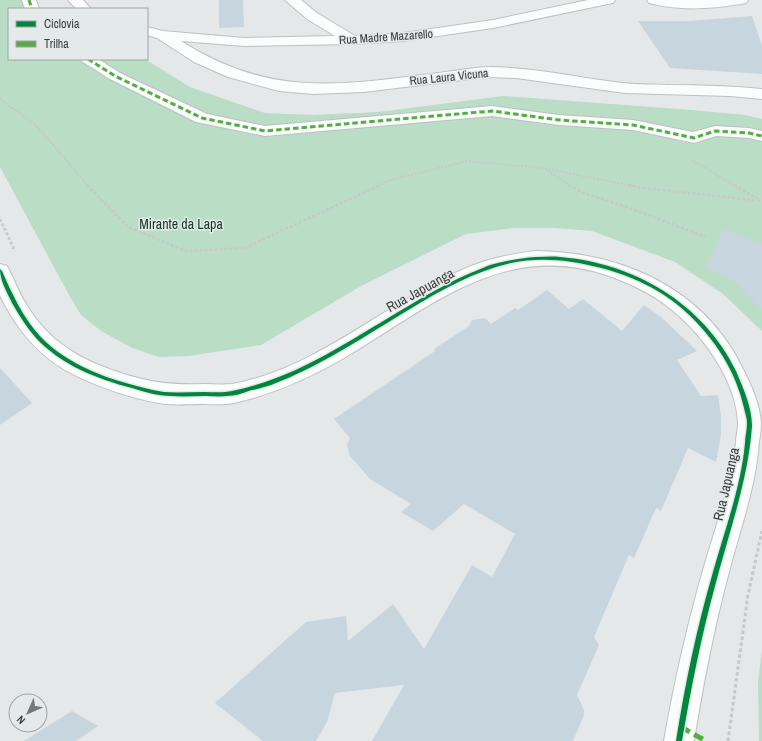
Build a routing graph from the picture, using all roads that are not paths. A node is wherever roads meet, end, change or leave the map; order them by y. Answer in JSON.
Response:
{"nodes":[{"id":1,"x":75,"y":0,"type":"edge"},
{"id":2,"x":292,"y":0,"type":"edge"},
{"id":3,"x":608,"y":0,"type":"edge"},
{"id":4,"x":654,"y":0,"type":"edge"},
{"id":5,"x":741,"y":0,"type":"edge"},
{"id":6,"x":83,"y":8,"type":"edge"},
{"id":7,"x":148,"y":31,"type":"edge"},
{"id":8,"x":162,"y":35,"type":"junction"},
{"id":9,"x":353,"y":40,"type":"junction"},
{"id":10,"x":90,"y":60,"type":"edge"},
{"id":11,"x":762,"y":94,"type":"edge"},
{"id":12,"x":762,"y":136,"type":"edge"},
{"id":13,"x":0,"y":271,"type":"edge"},
{"id":14,"x":679,"y":741,"type":"edge"}],
"edges":[{"from":1,"to":6,"type":"street"},
{"from":2,"to":9,"type":"street"},
{"from":3,"to":9,"type":"street","name":"Rua Madre Mazarello"},
{"from":4,"to":5,"type":"street"},
{"from":7,"to":8,"type":"street","name":"Rua Laura Vicuna"},
{"from":8,"to":9,"type":"street","name":"Rua Madre Mazarello"},
{"from":8,"to":11,"type":"street","name":"Rua Laura Vicuna"},
{"from":10,"to":12,"type":"street"},
{"from":13,"to":14,"type":"street","name":"Rua Japuanga"}]}
